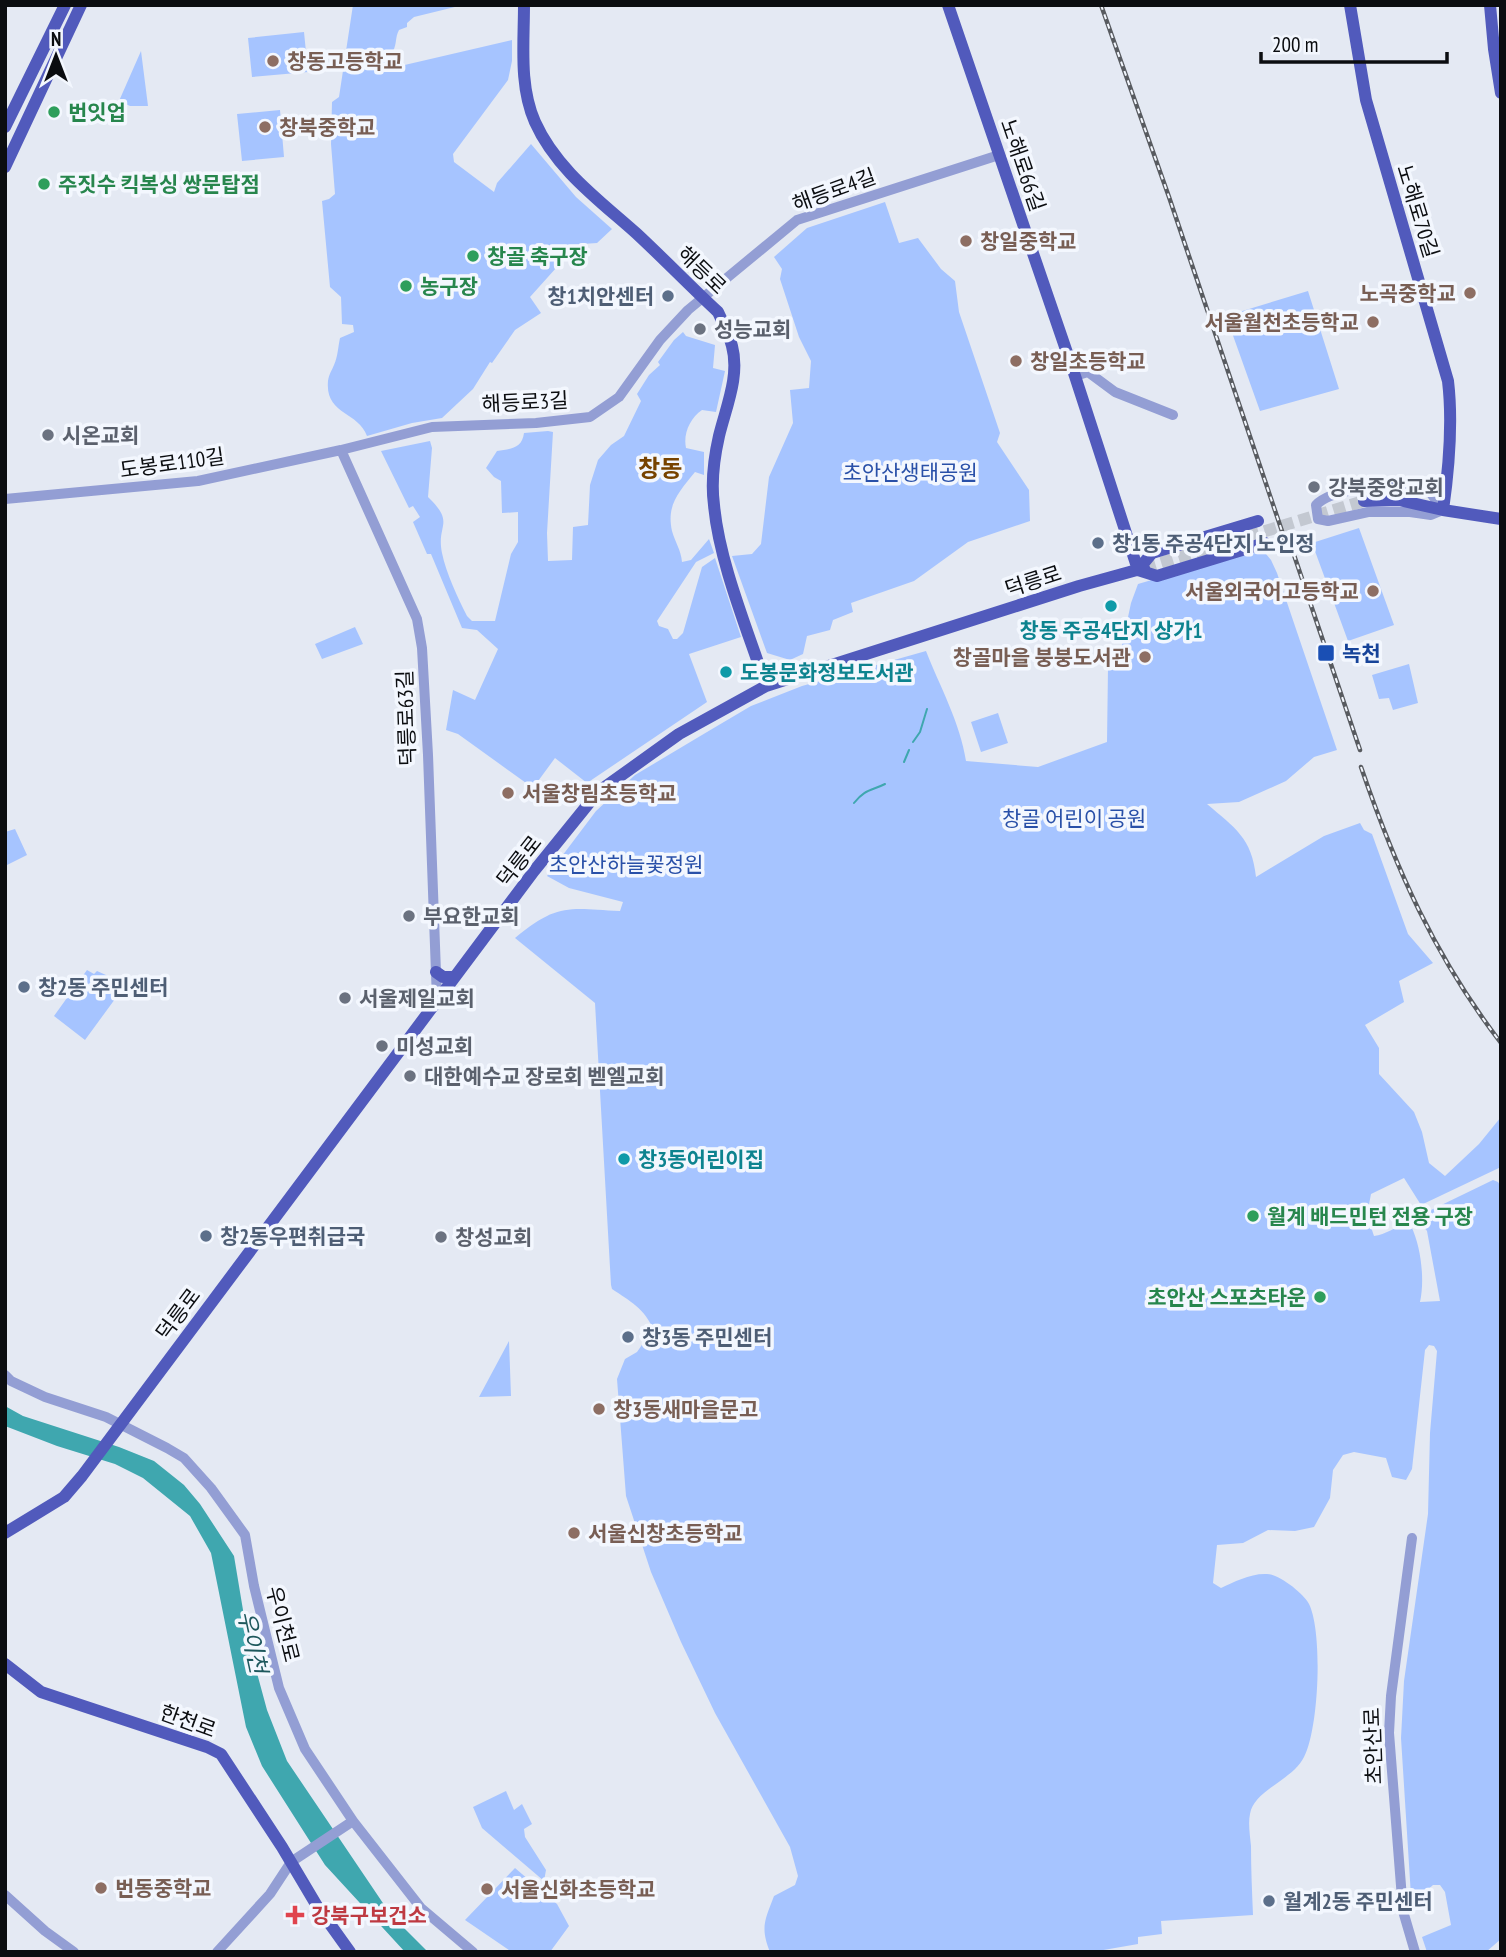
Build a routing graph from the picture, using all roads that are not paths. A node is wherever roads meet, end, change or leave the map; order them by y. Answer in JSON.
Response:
{"nodes":[{"id":1,"x":65,"y":5,"type":"edge"},
{"id":2,"x":81,"y":5,"type":"edge"},
{"id":3,"x":524,"y":5,"type":"edge"},
{"id":4,"x":948,"y":5,"type":"edge"},
{"id":5,"x":1350,"y":5,"type":"edge"},
{"id":6,"x":1490,"y":5,"type":"edge"},
{"id":7,"x":1501,"y":93,"type":"edge"},
{"id":8,"x":5,"y":127,"type":"edge"},
{"id":9,"x":999,"y":155,"type":"junction"},
{"id":10,"x":5,"y":167,"type":"edge"},
{"id":11,"x":704,"y":299,"type":"junction"},
{"id":12,"x":1075,"y":376,"type":"junction"},
{"id":13,"x":1173,"y":415,"type":"dead end"},
{"id":14,"x":341,"y":450,"type":"junction"},
{"id":15,"x":5,"y":499,"type":"edge"},
{"id":16,"x":1364,"y":501,"type":"tunnel mouth"},
{"id":17,"x":1443,"y":510,"type":"junction"},
{"id":18,"x":1501,"y":519,"type":"edge"},
{"id":19,"x":1258,"y":521,"type":"dead end"},
{"id":20,"x":1220,"y":533,"type":"junction"},
{"id":21,"x":1265,"y":543,"type":"dead end"},
{"id":22,"x":1226,"y":555,"type":"junction"},
{"id":23,"x":1141,"y":569,"type":"junction"},
{"id":24,"x":766,"y":686,"type":"junction"},
{"id":25,"x":436,"y":972,"type":"junction"},
{"id":26,"x":455,"y":977,"type":"junction"},
{"id":27,"x":437,"y":1000,"type":"junction"},
{"id":28,"x":5,"y":1375,"type":"edge"},
{"id":29,"x":118,"y":1427,"type":"junction"},
{"id":30,"x":5,"y":1533,"type":"edge"},
{"id":31,"x":1412,"y":1538,"type":"dead end"},
{"id":32,"x":5,"y":1664,"type":"edge"},
{"id":33,"x":349,"y":1824,"type":"junction"},
{"id":34,"x":291,"y":1862,"type":"junction"},
{"id":35,"x":5,"y":1895,"type":"edge"},
{"id":36,"x":74,"y":1952,"type":"edge"},
{"id":37,"x":217,"y":1952,"type":"edge"},
{"id":38,"x":350,"y":1952,"type":"edge"},
{"id":39,"x":474,"y":1952,"type":"edge"},
{"id":40,"x":1415,"y":1952,"type":"edge"}],
"edges":[{"from":1,"to":8,"type":"main road"},
{"from":2,"to":10,"type":"main road"},
{"from":3,"to":11,"type":"main road","name":"해등로"},
{"from":4,"to":9,"type":"main road","name":"노해로66길"},
{"from":5,"to":17,"type":"main road","name":"노해로70길"},
{"from":6,"to":7,"type":"main road"},
{"from":9,"to":11,"type":"street","name":"해등로4길"},
{"from":9,"to":12,"type":"main road","name":"노해로66길"},
{"from":11,"to":14,"type":"street","name":"해등로3길"},
{"from":11,"to":24,"type":"main road","name":"해등로"},
{"from":12,"to":13,"type":"street"},
{"from":12,"to":23,"type":"main road","name":"노해로66길"},
{"from":14,"to":15,"type":"street","name":"도봉로110길"},
{"from":14,"to":25,"type":"street","name":"덕릉로63길"},
{"from":16,"to":17,"type":"main road"},
{"from":17,"to":17,"type":"street"},
{"from":17,"to":18,"type":"main road"},
{"from":19,"to":20,"type":"main road"},
{"from":20,"to":22,"type":"main road"},
{"from":20,"to":23,"type":"main road"},
{"from":21,"to":22,"type":"main road"},
{"from":22,"to":23,"type":"main road"},
{"from":23,"to":24,"type":"main road","name":"덕릉로"},
{"from":24,"to":26,"type":"main road","name":"덕릉로"},
{"from":25,"to":26,"type":"main road"},
{"from":25,"to":27,"type":"street","name":"덕릉로63길"},
{"from":26,"to":27,"type":"main road","name":"덕릉로"},
{"from":27,"to":29,"type":"main road","name":"덕릉로"},
{"from":28,"to":29,"type":"street","name":"우이천로"},
{"from":29,"to":30,"type":"main road","name":"덕릉로"},
{"from":29,"to":33,"type":"street","name":"우이천로"},
{"from":31,"to":40,"type":"street","name":"초안산로"},
{"from":32,"to":34,"type":"main road","name":"한천로"},
{"from":33,"to":34,"type":"street"},
{"from":33,"to":39,"type":"street","name":"우이천로"},
{"from":34,"to":37,"type":"street"},
{"from":34,"to":38,"type":"main road","name":"한천로"},
{"from":35,"to":36,"type":"street"}]}
